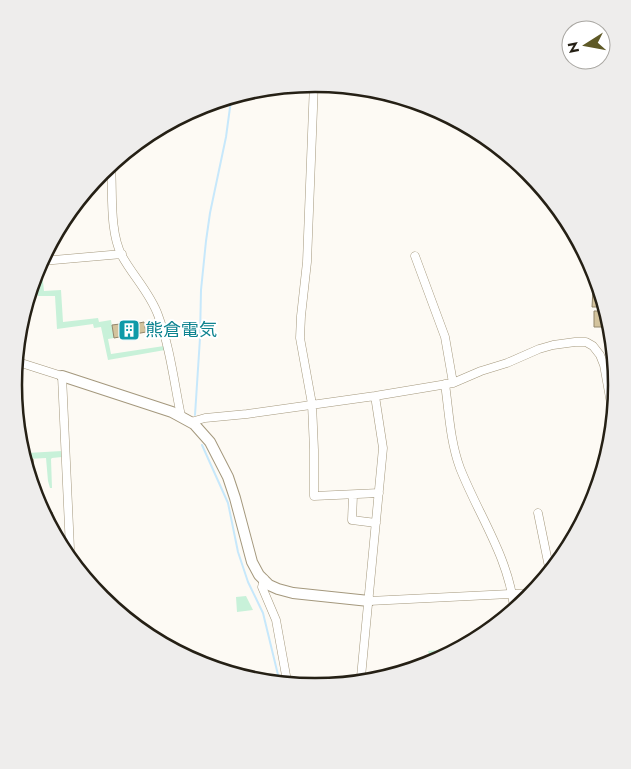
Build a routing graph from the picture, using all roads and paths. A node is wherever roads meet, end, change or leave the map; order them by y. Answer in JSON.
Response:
{"nodes":[{"id":1,"x":314,"y":92,"type":"edge"},
{"id":2,"x":112,"y":173,"type":"edge"},
{"id":3,"x":122,"y":254,"type":"junction"},
{"id":4,"x":415,"y":256,"type":"dead end"},
{"id":5,"x":51,"y":260,"type":"edge"},
{"id":6,"x":23,"y":364,"type":"edge"},
{"id":7,"x":62,"y":376,"type":"junction"},
{"id":8,"x":449,"y":384,"type":"junction"},
{"id":9,"x":608,"y":389,"type":"edge"},
{"id":10,"x":375,"y":396,"type":"junction"},
{"id":11,"x":312,"y":404,"type":"junction"},
{"id":12,"x":182,"y":416,"type":"junction"},
{"id":13,"x":191,"y":422,"type":"junction"},
{"id":14,"x":379,"y":493,"type":"junction"},
{"id":15,"x":353,"y":495,"type":"junction"},
{"id":16,"x":538,"y":513,"type":"dead end"},
{"id":17,"x":376,"y":523,"type":"junction"},
{"id":18,"x":65,"y":536,"type":"edge"},
{"id":19,"x":549,"y":562,"type":"edge"},
{"id":20,"x":264,"y":579,"type":"junction"},
{"id":21,"x":512,"y":594,"type":"junction"},
{"id":22,"x":521,"y":594,"type":"edge"},
{"id":23,"x":369,"y":601,"type":"junction"},
{"id":24,"x":513,"y":601,"type":"edge"},
{"id":25,"x":361,"y":674,"type":"edge"},
{"id":26,"x":286,"y":676,"type":"edge"}],
"edges":[{"from":1,"to":11,"type":"street"},
{"from":2,"to":3,"type":"street"},
{"from":3,"to":5,"type":"street"},
{"from":3,"to":12,"type":"street"},
{"from":4,"to":8,"type":"street"},
{"from":6,"to":7,"type":"street"},
{"from":7,"to":12,"type":"street"},
{"from":7,"to":18,"type":"street"},
{"from":8,"to":9,"type":"street"},
{"from":8,"to":10,"type":"street"},
{"from":8,"to":21,"type":"street"},
{"from":10,"to":11,"type":"street"},
{"from":10,"to":14,"type":"street"},
{"from":11,"to":13,"type":"street"},
{"from":11,"to":15,"type":"street"},
{"from":12,"to":13,"type":"street"},
{"from":13,"to":20,"type":"street"},
{"from":14,"to":15,"type":"street"},
{"from":14,"to":17,"type":"street"},
{"from":15,"to":17,"type":"street"},
{"from":16,"to":19,"type":"street"},
{"from":17,"to":23,"type":"street"},
{"from":20,"to":23,"type":"street"},
{"from":20,"to":26,"type":"street"},
{"from":21,"to":22,"type":"street"},
{"from":21,"to":23,"type":"street"},
{"from":21,"to":24,"type":"street"},
{"from":23,"to":25,"type":"street"}]}
